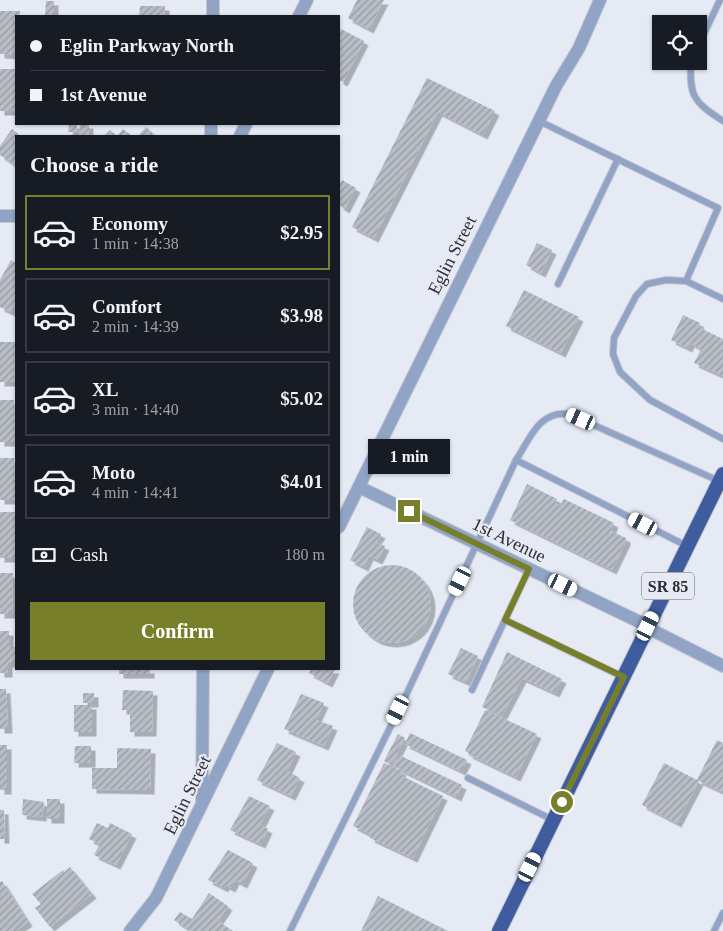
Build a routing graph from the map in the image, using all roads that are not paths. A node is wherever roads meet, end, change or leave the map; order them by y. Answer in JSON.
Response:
{"nodes":[{"id":1,"x":214,"y":0,"type":"edge"},
{"id":2,"x":307,"y":0,"type":"edge"},
{"id":3,"x":600,"y":0,"type":"edge"},
{"id":4,"x":720,"y":0,"type":"edge"},
{"id":5,"x":213,"y":15,"type":"edge"},
{"id":6,"x":300,"y":15,"type":"edge"},
{"id":7,"x":707,"y":27,"type":"edge"},
{"id":8,"x":691,"y":70,"type":"edge"},
{"id":9,"x":539,"y":121,"type":"junction"},
{"id":10,"x":723,"y":121,"type":"edge"},
{"id":11,"x":618,"y":159,"type":"junction"},
{"id":12,"x":0,"y":216,"type":"edge"},
{"id":13,"x":15,"y":216,"type":"edge"},
{"id":14,"x":686,"y":281,"type":"junction"},
{"id":15,"x":558,"y":284,"type":"dead end"},
{"id":16,"x":723,"y":299,"type":"edge"},
{"id":17,"x":723,"y":439,"type":"edge"},
{"id":18,"x":516,"y":460,"type":"junction"},
{"id":19,"x":721,"y":478,"type":"edge"},
{"id":20,"x":359,"y":487,"type":"junction"},
{"id":21,"x":340,"y":525,"type":"edge"},
{"id":22,"x":476,"y":543,"type":"junction"},
{"id":23,"x":688,"y":546,"type":"junction"},
{"id":24,"x":529,"y":569,"type":"junction"},
{"id":25,"x":505,"y":620,"type":"junction"},
{"id":26,"x":648,"y":626,"type":"junction"},
{"id":27,"x":723,"y":666,"type":"edge"},
{"id":28,"x":204,"y":670,"type":"edge"},
{"id":29,"x":268,"y":670,"type":"edge"},
{"id":30,"x":624,"y":677,"type":"junction"},
{"id":31,"x":472,"y":690,"type":"dead end"},
{"id":32,"x":468,"y":778,"type":"dead end"},
{"id":33,"x":202,"y":805,"type":"junction"},
{"id":34,"x":553,"y":820,"type":"junction"},
{"id":35,"x":723,"y":913,"type":"edge"},
{"id":36,"x":130,"y":931,"type":"edge"},
{"id":37,"x":290,"y":931,"type":"edge"},
{"id":38,"x":499,"y":931,"type":"edge"},
{"id":39,"x":714,"y":931,"type":"edge"}],
"edges":[{"from":1,"to":5,"type":"street"},
{"from":2,"to":6,"type":"street"},
{"from":3,"to":9,"type":"street","name":"Eglin Street"},
{"from":4,"to":7,"type":"lane"},
{"from":8,"to":10,"type":"lane"},
{"from":9,"to":11,"type":"lane"},
{"from":9,"to":20,"type":"street","name":"Eglin Street"},
{"from":11,"to":14,"type":"lane"},
{"from":11,"to":15,"type":"lane"},
{"from":12,"to":13,"type":"street"},
{"from":14,"to":16,"type":"lane"},
{"from":14,"to":17,"type":"lane"},
{"from":18,"to":19,"type":"lane"},
{"from":18,"to":22,"type":"lane"},
{"from":18,"to":23,"type":"lane"},
{"from":19,"to":23,"type":"highway","number":"SR 85"},
{"from":20,"to":21,"type":"street","name":"Eglin Street"},
{"from":20,"to":22,"type":"street","name":"1st Avenue"},
{"from":22,"to":24,"type":"street","name":"1st Avenue"},
{"from":22,"to":37,"type":"lane"},
{"from":23,"to":26,"type":"highway","number":"SR 85"},
{"from":24,"to":25,"type":"lane"},
{"from":24,"to":26,"type":"street","name":"1st Avenue"},
{"from":25,"to":30,"type":"lane"},
{"from":25,"to":31,"type":"lane"},
{"from":26,"to":27,"type":"street","name":"1st Avenue"},
{"from":26,"to":30,"type":"highway","number":"SR 85"},
{"from":28,"to":33,"type":"street"},
{"from":29,"to":33,"type":"street","name":"Eglin Street"},
{"from":30,"to":34,"type":"highway","number":"SR 85"},
{"from":32,"to":34,"type":"lane"},
{"from":33,"to":36,"type":"street","name":"Eglin Street"},
{"from":34,"to":38,"type":"highway","number":"SR 85"},
{"from":35,"to":39,"type":"lane"}]}
